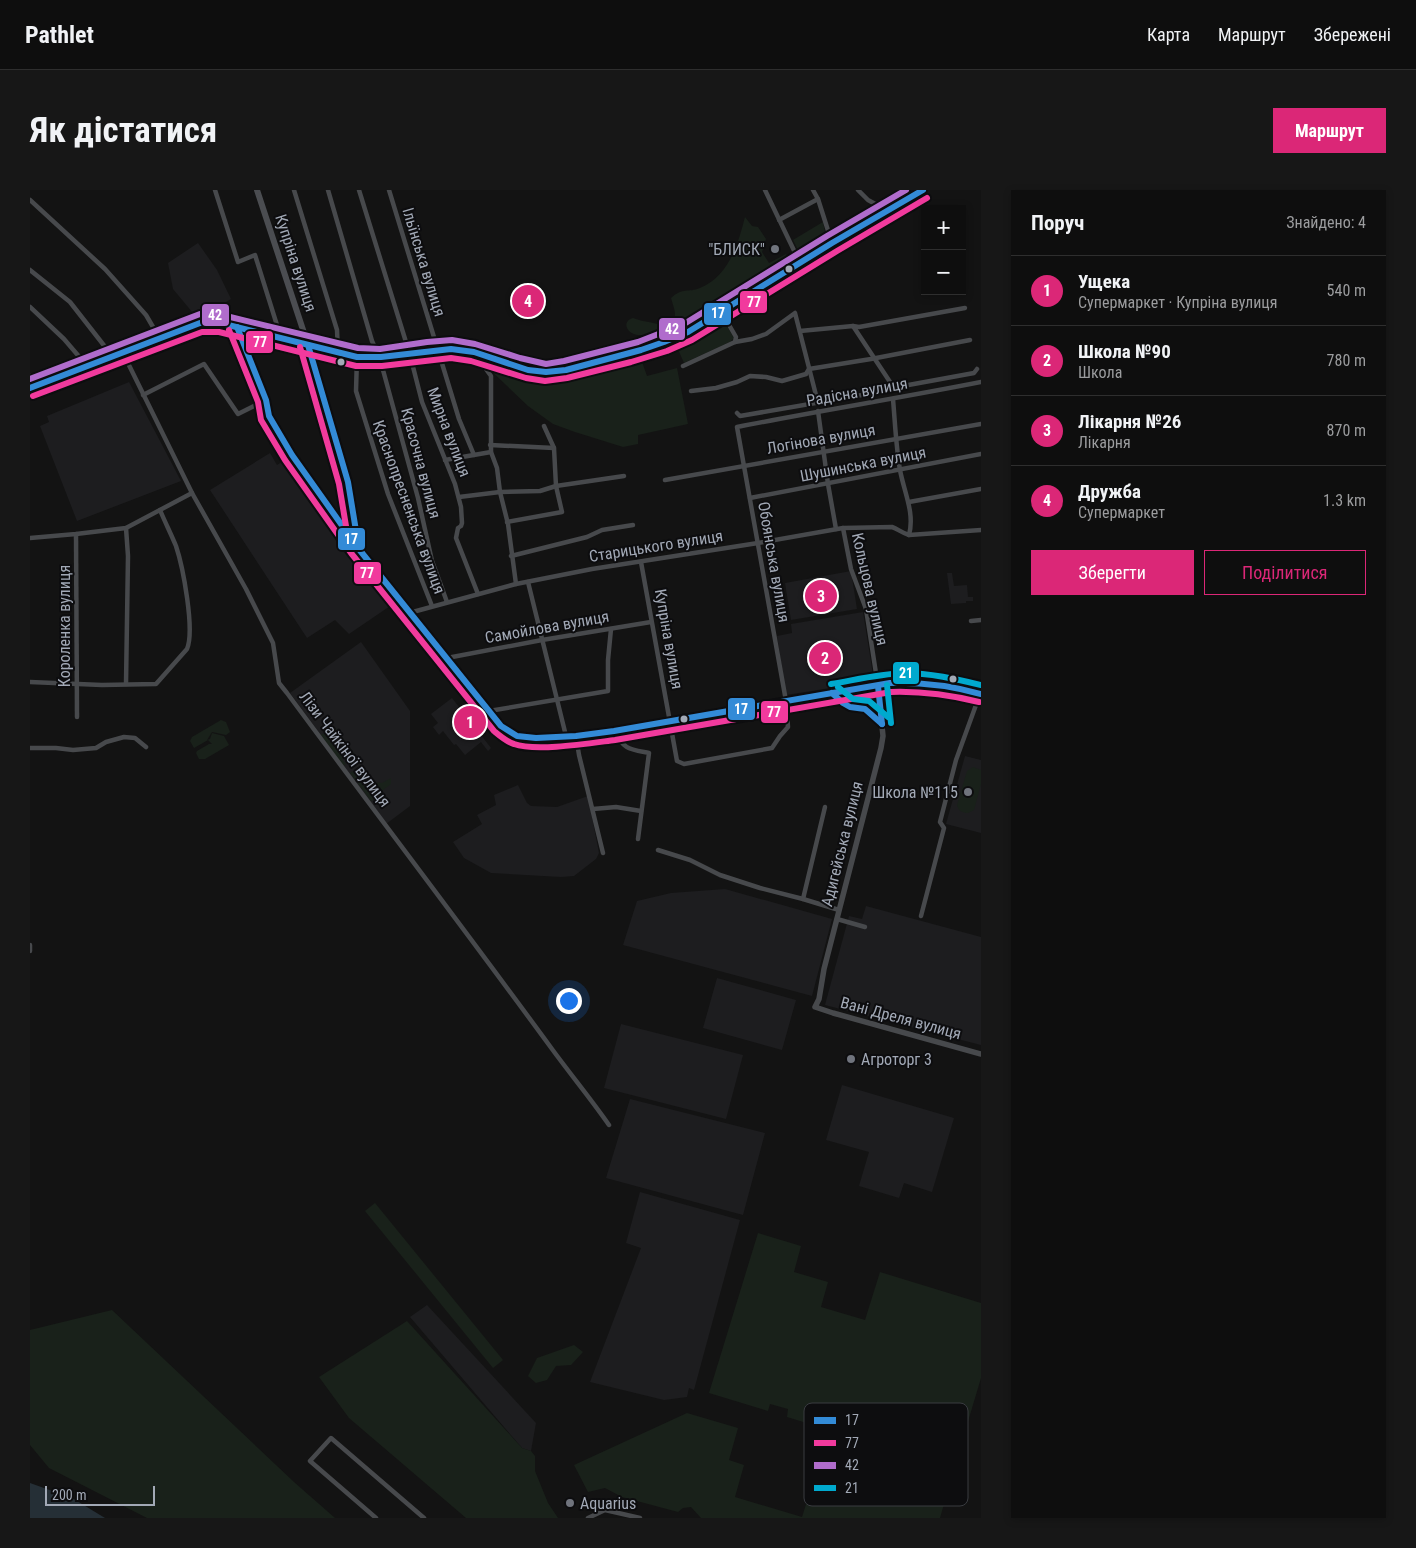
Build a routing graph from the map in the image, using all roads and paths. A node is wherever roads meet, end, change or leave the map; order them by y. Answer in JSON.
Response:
{"nodes":[{"id":1,"x":215,"y":190,"type":"edge"},
{"id":2,"x":257,"y":190,"type":"edge"},
{"id":3,"x":294,"y":190,"type":"edge"},
{"id":4,"x":328,"y":190,"type":"edge"},
{"id":5,"x":359,"y":190,"type":"edge"},
{"id":6,"x":389,"y":190,"type":"edge"},
{"id":7,"x":765,"y":190,"type":"edge"},
{"id":8,"x":813,"y":190,"type":"edge"},
{"id":9,"x":858,"y":190,"type":"edge"},
{"id":10,"x":923,"y":190,"type":"edge"},
{"id":11,"x":818,"y":199,"type":"junction"},
{"id":12,"x":30,"y":200,"type":"edge"},
{"id":13,"x":888,"y":211,"type":"junction"},
{"id":14,"x":779,"y":220,"type":"junction"},
{"id":15,"x":832,"y":243,"type":"junction"},
{"id":16,"x":800,"y":263,"type":"junction"},
{"id":17,"x":30,"y":270,"type":"edge"},
{"id":18,"x":30,"y":307,"type":"edge"},
{"id":19,"x":965,"y":308,"type":"dead end"},
{"id":20,"x":721,"y":312,"type":"junction"},
{"id":21,"x":854,"y":326,"type":"junction"},
{"id":22,"x":237,"y":327,"type":"junction"},
{"id":23,"x":800,"y":331,"type":"junction"},
{"id":24,"x":281,"y":338,"type":"junction"},
{"id":25,"x":160,"y":339,"type":"junction"},
{"id":26,"x":970,"y":340,"type":"dead end"},
{"id":27,"x":735,"y":342,"type":"junction"},
{"id":28,"x":308,"y":345,"type":"junction"},
{"id":29,"x":438,"y":350,"type":"junction"},
{"id":30,"x":338,"y":352,"type":"junction"},
{"id":31,"x":122,"y":353,"type":"junction"},
{"id":32,"x":410,"y":354,"type":"junction"},
{"id":33,"x":481,"y":355,"type":"junction"},
{"id":34,"x":113,"y":357,"type":"junction"},
{"id":35,"x":357,"y":357,"type":"junction"},
{"id":36,"x":380,"y":358,"type":"junction"},
{"id":37,"x":874,"y":358,"type":"junction"},
{"id":38,"x":88,"y":366,"type":"junction"},
{"id":39,"x":682,"y":366,"type":"dead end"},
{"id":40,"x":809,"y":368,"type":"junction"},
{"id":41,"x":977,"y":369,"type":"dead end"},
{"id":42,"x":30,"y":376,"type":"edge"},
{"id":43,"x":981,"y":382,"type":"edge"},
{"id":44,"x":40,"y":384,"type":"junction"},
{"id":45,"x":30,"y":388,"type":"edge"},
{"id":46,"x":894,"y":388,"type":"junction"},
{"id":47,"x":691,"y":391,"type":"dead end"},
{"id":48,"x":143,"y":395,"type":"junction"},
{"id":49,"x":893,"y":399,"type":"junction"},
{"id":50,"x":266,"y":400,"type":"junction"},
{"id":51,"x":818,"y":403,"type":"junction"},
{"id":52,"x":819,"y":411,"type":"junction"},
{"id":53,"x":737,"y":413,"type":"dead end"},
{"id":54,"x":981,"y":424,"type":"edge"},
{"id":55,"x":544,"y":426,"type":"dead end"},
{"id":56,"x":737,"y":427,"type":"joint"},
{"id":57,"x":897,"y":439,"type":"junction"},
{"id":58,"x":490,"y":445,"type":"junction"},
{"id":59,"x":554,"y":448,"type":"junction"},
{"id":60,"x":823,"y":451,"type":"junction"},
{"id":61,"x":491,"y":452,"type":"junction"},
{"id":62,"x":981,"y":454,"type":"edge"},
{"id":63,"x":474,"y":455,"type":"junction"},
{"id":64,"x":445,"y":460,"type":"junction"},
{"id":65,"x":745,"y":466,"type":"junction"},
{"id":66,"x":900,"y":470,"type":"junction"},
{"id":67,"x":624,"y":476,"type":"dead end"},
{"id":68,"x":665,"y":480,"type":"dead end"},
{"id":69,"x":828,"y":484,"type":"junction"},
{"id":70,"x":556,"y":486,"type":"junction"},
{"id":71,"x":981,"y":489,"type":"edge"},
{"id":72,"x":500,"y":492,"type":"junction"},
{"id":73,"x":192,"y":493,"type":"junction"},
{"id":74,"x":459,"y":497,"type":"junction"},
{"id":75,"x":750,"y":498,"type":"junction"},
{"id":76,"x":909,"y":502,"type":"junction"},
{"id":77,"x":160,"y":510,"type":"junction"},
{"id":78,"x":507,"y":522,"type":"junction"},
{"id":79,"x":633,"y":525,"type":"dead end"},
{"id":80,"x":126,"y":528,"type":"junction"},
{"id":81,"x":843,"y":528,"type":"junction"},
{"id":82,"x":836,"y":529,"type":"junction"},
{"id":83,"x":981,"y":530,"type":"edge"},
{"id":84,"x":76,"y":534,"type":"junction"},
{"id":85,"x":909,"y":535,"type":"junction"},
{"id":86,"x":30,"y":538,"type":"edge"},
{"id":87,"x":758,"y":543,"type":"junction"},
{"id":88,"x":358,"y":548,"type":"junction"},
{"id":89,"x":511,"y":556,"type":"junction"},
{"id":90,"x":641,"y":562,"type":"junction"},
{"id":91,"x":528,"y":582,"type":"junction"},
{"id":92,"x":516,"y":584,"type":"junction"},
{"id":93,"x":478,"y":594,"type":"junction"},
{"id":94,"x":447,"y":602,"type":"junction"},
{"id":95,"x":432,"y":606,"type":"junction"},
{"id":96,"x":409,"y":613,"type":"junction"},
{"id":97,"x":981,"y":620,"type":"edge"},
{"id":98,"x":971,"y":621,"type":"dead end"},
{"id":99,"x":651,"y":622,"type":"junction"},
{"id":100,"x":611,"y":629,"type":"junction"},
{"id":101,"x":542,"y":640,"type":"junction"},
{"id":102,"x":447,"y":658,"type":"junction"},
{"id":103,"x":30,"y":682,"type":"edge"},
{"id":104,"x":76,"y":684,"type":"junction"},
{"id":105,"x":126,"y":684,"type":"junction"},
{"id":106,"x":878,"y":686,"type":"junction"},
{"id":107,"x":980,"y":694,"type":"edge"},
{"id":108,"x":557,"y":699,"type":"junction"},
{"id":109,"x":786,"y":701,"type":"junction"},
{"id":110,"x":488,"y":711,"type":"junction"},
{"id":111,"x":77,"y":717,"type":"dead end"},
{"id":112,"x":669,"y":721,"type":"junction"},
{"id":113,"x":614,"y":731,"type":"junction"},
{"id":114,"x":566,"y":736,"type":"junction"},
{"id":115,"x":576,"y":736,"type":"junction"},
{"id":116,"x":146,"y":747,"type":"dead end"},
{"id":117,"x":30,"y":748,"type":"edge"},
{"id":118,"x":825,"y":807,"type":"dead end"},
{"id":119,"x":593,"y":809,"type":"junction"},
{"id":120,"x":641,"y":811,"type":"junction"},
{"id":121,"x":638,"y":838,"type":"dead end"},
{"id":122,"x":658,"y":850,"type":"dead end"},
{"id":123,"x":603,"y":853,"type":"dead end"},
{"id":124,"x":803,"y":899,"type":"junction"},
{"id":125,"x":839,"y":910,"type":"junction"},
{"id":126,"x":921,"y":916,"type":"dead end"},
{"id":127,"x":837,"y":919,"type":"junction"},
{"id":128,"x":866,"y":927,"type":"dead end"},
{"id":129,"x":30,"y":945,"type":"edge"},
{"id":130,"x":30,"y":951,"type":"edge"},
{"id":131,"x":815,"y":1007,"type":"joint"},
{"id":132,"x":981,"y":1054,"type":"edge"},
{"id":133,"x":609,"y":1125,"type":"dead end"},
{"id":134,"x":376,"y":1518,"type":"edge"},
{"id":135,"x":424,"y":1518,"type":"edge"},
{"id":136,"x":588,"y":1518,"type":"edge"},
{"id":137,"x":640,"y":1518,"type":"edge"}],
"edges":[{"from":1,"to":24,"type":"street"},
{"from":2,"to":28,"type":"main road","name":"Купріна вулиця"},
{"from":3,"to":30,"type":"street"},
{"from":4,"to":36,"type":"street"},
{"from":5,"to":32,"type":"street","name":"Мирна вулиця"},
{"from":6,"to":29,"type":"street","name":"Ільїнська вулиця"},
{"from":7,"to":14,"type":"street"},
{"from":8,"to":11,"type":"street"},
{"from":9,"to":13,"type":"street"},
{"from":10,"to":13,"type":"main road"},
{"from":11,"to":14,"type":"street"},
{"from":11,"to":15,"type":"street"},
{"from":12,"to":25,"type":"street"},
{"from":13,"to":15,"type":"main road"},
{"from":14,"to":16,"type":"street"},
{"from":15,"to":16,"type":"main road"},
{"from":16,"to":20,"type":"main road"},
{"from":17,"to":34,"type":"street"},
{"from":18,"to":38,"type":"street"},
{"from":19,"to":21,"type":"street"},
{"from":20,"to":27,"type":"street"},
{"from":20,"to":33,"type":"main road"},
{"from":21,"to":23,"type":"street"},
{"from":21,"to":37,"type":"street"},
{"from":22,"to":24,"type":"main road"},
{"from":22,"to":25,"type":"main road"},
{"from":22,"to":50,"type":"street","name":"Купріна вулиця"},
{"from":23,"to":27,"type":"street"},
{"from":23,"to":40,"type":"street"},
{"from":24,"to":28,"type":"main road"},
{"from":25,"to":31,"type":"main road"},
{"from":26,"to":37,"type":"street"},
{"from":27,"to":39,"type":"street"},
{"from":28,"to":30,"type":"main road"},
{"from":28,"to":88,"type":"main road","name":"Купріна вулиця"},
{"from":29,"to":32,"type":"main road"},
{"from":29,"to":33,"type":"main road"},
{"from":29,"to":63,"type":"street","name":"Ільїнська вулиця"},
{"from":30,"to":35,"type":"main road"},
{"from":31,"to":34,"type":"main road"},
{"from":31,"to":48,"type":"street","name":"Лізи Чайкіної вулиця"},
{"from":32,"to":36,"type":"main road"},
{"from":32,"to":64,"type":"street","name":"Мирна вулиця"},
{"from":33,"to":58,"type":"street"},
{"from":34,"to":38,"type":"main road"},
{"from":35,"to":36,"type":"main road"},
{"from":35,"to":95,"type":"street","name":"Краснопресненська вулиця"},
{"from":36,"to":94,"type":"street","name":"Красочна вулиця"},
{"from":37,"to":40,"type":"street"},
{"from":37,"to":46,"type":"street"},
{"from":38,"to":44,"type":"main road"},
{"from":40,"to":47,"type":"street"},
{"from":40,"to":51,"type":"street"},
{"from":41,"to":46,"type":"street","name":"Радісна вулиця"},
{"from":42,"to":44,"type":"street"},
{"from":43,"to":49,"type":"street","name":"Радісна вулиця"},
{"from":44,"to":45,"type":"main road"},
{"from":46,"to":51,"type":"street","name":"Радісна вулиця"},
{"from":48,"to":50,"type":"street"},
{"from":48,"to":73,"type":"street","name":"Лізи Чайкіної вулиця"},
{"from":49,"to":52,"type":"street","name":"Радісна вулиця"},
{"from":49,"to":57,"type":"street"},
{"from":50,"to":88,"type":"street","name":"Купріна вулиця"},
{"from":51,"to":53,"type":"street","name":"Радісна вулиця"},
{"from":52,"to":56,"type":"street","name":"Радісна вулиця"},
{"from":52,"to":60,"type":"street"},
{"from":54,"to":57,"type":"street","name":"Логінова вулиця"},
{"from":55,"to":59,"type":"street"},
{"from":56,"to":65,"type":"street","name":"Обоянська вулиця"},
{"from":57,"to":60,"type":"street","name":"Логінова вулиця"},
{"from":57,"to":66,"type":"street"},
{"from":58,"to":59,"type":"street"},
{"from":58,"to":61,"type":"street"},
{"from":59,"to":70,"type":"street"},
{"from":60,"to":65,"type":"street","name":"Логінова вулиця"},
{"from":60,"to":69,"type":"street"},
{"from":61,"to":63,"type":"street"},
{"from":61,"to":72,"type":"street"},
{"from":62,"to":66,"type":"street","name":"Шушинська вулиця"},
{"from":63,"to":64,"type":"street"},
{"from":64,"to":74,"type":"street","name":"Мирна вулиця"},
{"from":65,"to":68,"type":"street","name":"Логінова вулиця"},
{"from":65,"to":75,"type":"street","name":"Обоянська вулиця"},
{"from":66,"to":69,"type":"street","name":"Шушинська вулиця"},
{"from":66,"to":76,"type":"street"},
{"from":67,"to":70,"type":"street","name":"Красочна вулиця"},
{"from":69,"to":75,"type":"street","name":"Шушинська вулиця"},
{"from":69,"to":82,"type":"street"},
{"from":70,"to":72,"type":"street","name":"Красочна вулиця"},
{"from":70,"to":78,"type":"street"},
{"from":71,"to":76,"type":"street"},
{"from":72,"to":74,"type":"street","name":"Красочна вулиця"},
{"from":72,"to":78,"type":"street"},
{"from":73,"to":77,"type":"street"},
{"from":73,"to":133,"type":"street","name":"Лізи Чайкіної вулиця"},
{"from":74,"to":93,"type":"street","name":"Мирна вулиця"},
{"from":75,"to":87,"type":"street","name":"Обоянська вулиця"},
{"from":76,"to":85,"type":"street"},
{"from":77,"to":80,"type":"street"},
{"from":77,"to":105,"type":"street"},
{"from":78,"to":89,"type":"street"},
{"from":79,"to":89,"type":"street"},
{"from":80,"to":84,"type":"street"},
{"from":80,"to":105,"type":"street"},
{"from":81,"to":82,"type":"street","name":"Старицького вулиця"},
{"from":81,"to":85,"type":"street","name":"Старицького вулиця"},
{"from":81,"to":106,"type":"street","name":"Кольцова вулиця"},
{"from":82,"to":87,"type":"street","name":"Старицького вулиця"},
{"from":83,"to":85,"type":"street"},
{"from":84,"to":86,"type":"street"},
{"from":84,"to":104,"type":"street","name":"Короленка вулиця"},
{"from":87,"to":90,"type":"street","name":"Старицького вулиця"},
{"from":87,"to":109,"type":"street","name":"Обоянська вулиця"},
{"from":88,"to":96,"type":"main road","name":"Купріна вулиця"},
{"from":89,"to":92,"type":"street"},
{"from":90,"to":91,"type":"street","name":"Старицького вулиця"},
{"from":90,"to":99,"type":"street","name":"Купріна вулиця"},
{"from":91,"to":92,"type":"street","name":"Старицького вулиця"},
{"from":91,"to":101,"type":"street"},
{"from":92,"to":93,"type":"street","name":"Старицького вулиця"},
{"from":93,"to":94,"type":"street","name":"Старицького вулиця"},
{"from":94,"to":95,"type":"street","name":"Старицького вулиця"},
{"from":95,"to":96,"type":"street","name":"Старицького вулиця"},
{"from":96,"to":102,"type":"main road","name":"Купріна вулиця"},
{"from":97,"to":98,"type":"street"},
{"from":99,"to":100,"type":"street","name":"Самойлова вулиця"},
{"from":99,"to":112,"type":"street","name":"Купріна вулиця"},
{"from":100,"to":101,"type":"street","name":"Самойлова вулиця"},
{"from":100,"to":108,"type":"street"},
{"from":101,"to":102,"type":"street","name":"Самойлова вулиця"},
{"from":101,"to":108,"type":"street"},
{"from":102,"to":110,"type":"main road","name":"Купріна вулиця"},
{"from":103,"to":104,"type":"street"},
{"from":104,"to":105,"type":"street"},
{"from":104,"to":111,"type":"street","name":"Короленка вулиця"},
{"from":106,"to":107,"type":"main road","name":"Купріна вулиця"},
{"from":106,"to":109,"type":"main road","name":"Купріна вулиця"},
{"from":106,"to":125,"type":"street","name":"Адигейська вулиця"},
{"from":107,"to":126,"type":"street"},
{"from":108,"to":110,"type":"street"},
{"from":108,"to":114,"type":"street"},
{"from":109,"to":112,"type":"main road","name":"Купріна вулиця"},
{"from":109,"to":112,"type":"street","name":"Купріна вулиця"},
{"from":110,"to":114,"type":"main road","name":"Купріна вулиця"},
{"from":112,"to":113,"type":"main road","name":"Купріна вулиця"},
{"from":113,"to":115,"type":"main road","name":"Купріна вулиця"},
{"from":113,"to":120,"type":"street"},
{"from":114,"to":115,"type":"main road","name":"Купріна вулиця"},
{"from":115,"to":119,"type":"street"},
{"from":116,"to":117,"type":"street"},
{"from":118,"to":124,"type":"street"},
{"from":119,"to":120,"type":"street"},
{"from":119,"to":123,"type":"street"},
{"from":120,"to":121,"type":"street"},
{"from":122,"to":124,"type":"street"},
{"from":124,"to":125,"type":"street"},
{"from":125,"to":127,"type":"street","name":"Адигейська вулиця"},
{"from":127,"to":128,"type":"street"},
{"from":127,"to":131,"type":"street","name":"Адигейська вулиця"},
{"from":129,"to":130,"type":"street"},
{"from":131,"to":132,"type":"street","name":"Вані Дреля вулиця"},
{"from":134,"to":135,"type":"street"},
{"from":136,"to":137,"type":"street"}]}
